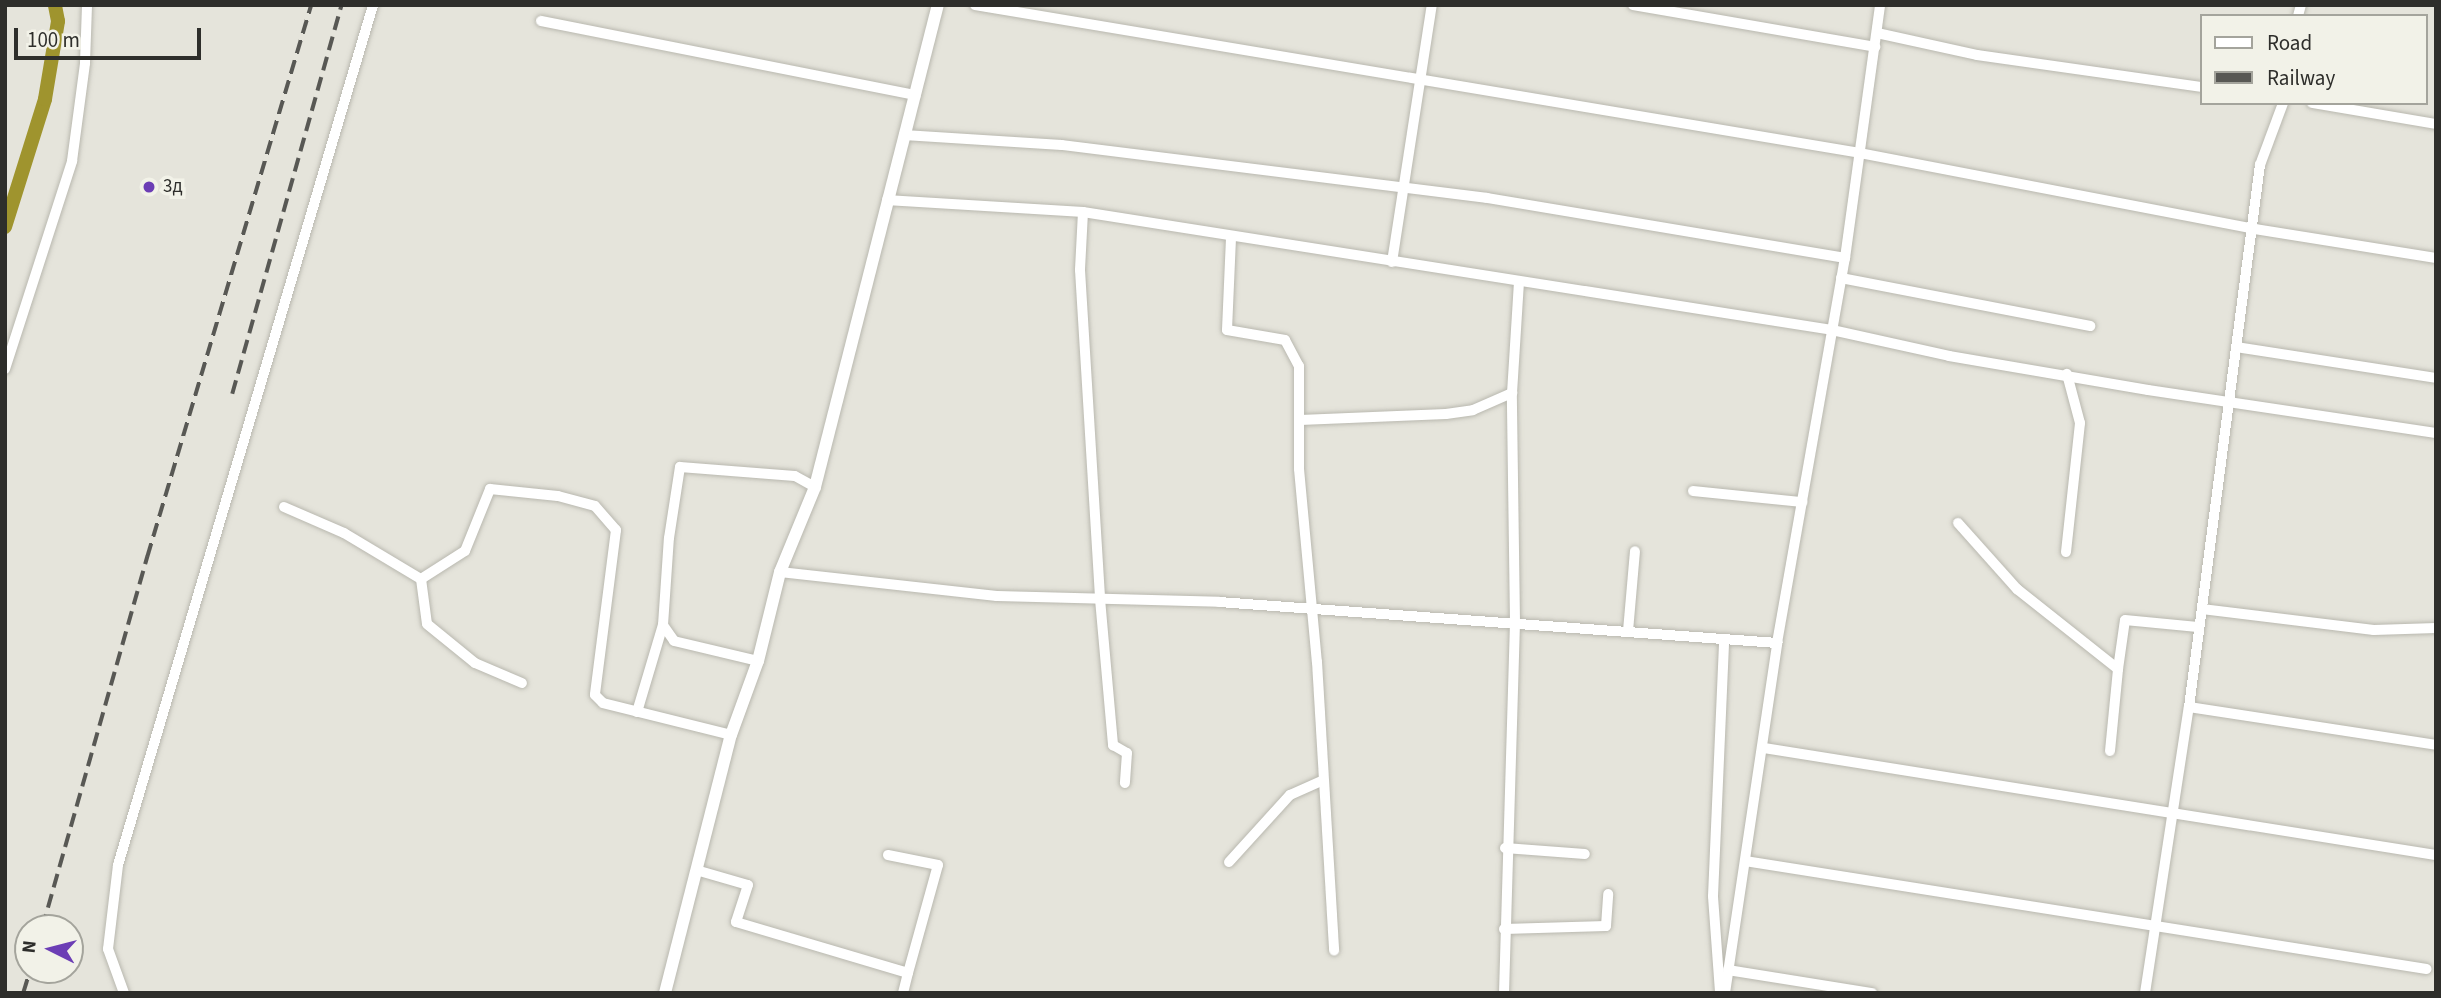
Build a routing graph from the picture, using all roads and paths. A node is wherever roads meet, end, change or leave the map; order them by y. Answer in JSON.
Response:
{"nodes":[{"id":1,"x":87,"y":5,"type":"edge"},
{"id":2,"x":373,"y":5,"type":"edge"},
{"id":3,"x":938,"y":5,"type":"edge"},
{"id":4,"x":975,"y":5,"type":"edge"},
{"id":5,"x":1432,"y":5,"type":"edge"},
{"id":6,"x":1633,"y":5,"type":"edge"},
{"id":7,"x":1880,"y":5,"type":"edge"},
{"id":8,"x":541,"y":22,"type":"dead end"},
{"id":9,"x":1877,"y":33,"type":"junction"},
{"id":10,"x":1875,"y":47,"type":"junction"},
{"id":11,"x":1418,"y":78,"type":"junction"},
{"id":12,"x":2200,"y":87,"type":"edge"},
{"id":13,"x":916,"y":95,"type":"junction"},
{"id":14,"x":2282,"y":105,"type":"edge"},
{"id":15,"x":2324,"y":105,"type":"edge"},
{"id":16,"x":2436,"y":124,"type":"edge"},
{"id":17,"x":904,"y":135,"type":"junction"},
{"id":18,"x":1860,"y":153,"type":"junction"},
{"id":19,"x":1404,"y":187,"type":"junction"},
{"id":20,"x":887,"y":200,"type":"junction"},
{"id":21,"x":1083,"y":212,"type":"junction"},
{"id":22,"x":2255,"y":229,"type":"junction"},
{"id":23,"x":1231,"y":238,"type":"junction"},
{"id":24,"x":1845,"y":258,"type":"junction"},
{"id":25,"x":2436,"y":258,"type":"edge"},
{"id":26,"x":1392,"y":262,"type":"junction"},
{"id":27,"x":1841,"y":278,"type":"junction"},
{"id":28,"x":1519,"y":281,"type":"junction"},
{"id":29,"x":2090,"y":326,"type":"dead end"},
{"id":30,"x":1832,"y":330,"type":"junction"},
{"id":31,"x":2236,"y":347,"type":"junction"},
{"id":32,"x":5,"y":369,"type":"edge"},
{"id":33,"x":2067,"y":374,"type":"junction"},
{"id":34,"x":2436,"y":378,"type":"edge"},
{"id":35,"x":1512,"y":393,"type":"junction"},
{"id":36,"x":2229,"y":403,"type":"junction"},
{"id":37,"x":1300,"y":420,"type":"junction"},
{"id":38,"x":2436,"y":433,"type":"edge"},
{"id":39,"x":815,"y":487,"type":"junction"},
{"id":40,"x":1693,"y":491,"type":"dead end"},
{"id":41,"x":1802,"y":502,"type":"junction"},
{"id":42,"x":284,"y":507,"type":"dead end"},
{"id":43,"x":1958,"y":523,"type":"dead end"},
{"id":44,"x":1635,"y":551,"type":"dead end"},
{"id":45,"x":2066,"y":552,"type":"dead end"},
{"id":46,"x":780,"y":572,"type":"junction"},
{"id":47,"x":421,"y":579,"type":"junction"},
{"id":48,"x":1100,"y":599,"type":"junction"},
{"id":49,"x":2202,"y":609,"type":"junction"},
{"id":50,"x":1311,"y":611,"type":"junction"},
{"id":51,"x":1515,"y":622,"type":"junction"},
{"id":52,"x":663,"y":625,"type":"junction"},
{"id":53,"x":2198,"y":627,"type":"junction"},
{"id":54,"x":2436,"y":628,"type":"edge"},
{"id":55,"x":1628,"y":631,"type":"junction"},
{"id":56,"x":1724,"y":639,"type":"junction"},
{"id":57,"x":1777,"y":643,"type":"junction"},
{"id":58,"x":758,"y":661,"type":"junction"},
{"id":59,"x":2118,"y":669,"type":"junction"},
{"id":60,"x":522,"y":682,"type":"dead end"},
{"id":61,"x":2189,"y":707,"type":"junction"},
{"id":62,"x":637,"y":712,"type":"junction"},
{"id":63,"x":731,"y":735,"type":"junction"},
{"id":64,"x":2436,"y":745,"type":"edge"},
{"id":65,"x":1763,"y":748,"type":"junction"},
{"id":66,"x":2110,"y":751,"type":"dead end"},
{"id":67,"x":1322,"y":781,"type":"junction"},
{"id":68,"x":1125,"y":783,"type":"dead end"},
{"id":69,"x":2171,"y":815,"type":"junction"},
{"id":70,"x":1506,"y":848,"type":"junction"},
{"id":71,"x":1585,"y":854,"type":"dead end"},
{"id":72,"x":888,"y":855,"type":"dead end"},
{"id":73,"x":2436,"y":855,"type":"edge"},
{"id":74,"x":1745,"y":861,"type":"junction"},
{"id":75,"x":1229,"y":862,"type":"dead end"},
{"id":76,"x":696,"y":870,"type":"junction"},
{"id":77,"x":1608,"y":894,"type":"dead end"},
{"id":78,"x":2155,"y":926,"type":"junction"},
{"id":79,"x":1504,"y":929,"type":"junction"},
{"id":80,"x":1334,"y":951,"type":"dead end"},
{"id":81,"x":2427,"y":969,"type":"dead end"},
{"id":82,"x":1728,"y":970,"type":"junction"},
{"id":83,"x":908,"y":973,"type":"junction"},
{"id":84,"x":124,"y":993,"type":"edge"},
{"id":85,"x":665,"y":993,"type":"edge"},
{"id":86,"x":902,"y":993,"type":"edge"},
{"id":87,"x":1504,"y":993,"type":"edge"},
{"id":88,"x":1723,"y":993,"type":"edge"},
{"id":89,"x":1872,"y":993,"type":"edge"},
{"id":90,"x":2145,"y":993,"type":"edge"}],
"edges":[{"from":1,"to":32,"type":"street"},
{"from":2,"to":84,"type":"street"},
{"from":3,"to":13,"type":"street"},
{"from":4,"to":11,"type":"street"},
{"from":5,"to":11,"type":"street"},
{"from":6,"to":10,"type":"street"},
{"from":7,"to":9,"type":"street"},
{"from":8,"to":13,"type":"street"},
{"from":9,"to":10,"type":"street"},
{"from":9,"to":12,"type":"street"},
{"from":10,"to":18,"type":"street"},
{"from":11,"to":18,"type":"street"},
{"from":11,"to":19,"type":"street"},
{"from":13,"to":17,"type":"street"},
{"from":14,"to":22,"type":"street"},
{"from":15,"to":16,"type":"street"},
{"from":17,"to":19,"type":"street"},
{"from":17,"to":20,"type":"street"},
{"from":18,"to":22,"type":"street"},
{"from":18,"to":24,"type":"street"},
{"from":19,"to":24,"type":"street"},
{"from":19,"to":26,"type":"street"},
{"from":20,"to":21,"type":"street"},
{"from":20,"to":39,"type":"street"},
{"from":21,"to":23,"type":"street"},
{"from":21,"to":48,"type":"street"},
{"from":22,"to":25,"type":"street"},
{"from":22,"to":31,"type":"street"},
{"from":23,"to":26,"type":"street"},
{"from":23,"to":37,"type":"street"},
{"from":24,"to":27,"type":"street"},
{"from":26,"to":28,"type":"street"},
{"from":27,"to":29,"type":"street"},
{"from":27,"to":30,"type":"street"},
{"from":28,"to":30,"type":"street"},
{"from":28,"to":35,"type":"street"},
{"from":30,"to":33,"type":"street"},
{"from":30,"to":41,"type":"street"},
{"from":31,"to":34,"type":"street"},
{"from":31,"to":36,"type":"street"},
{"from":33,"to":36,"type":"street"},
{"from":33,"to":45,"type":"street"},
{"from":35,"to":37,"type":"street"},
{"from":35,"to":51,"type":"street"},
{"from":36,"to":38,"type":"street"},
{"from":36,"to":49,"type":"street"},
{"from":37,"to":50,"type":"street"},
{"from":39,"to":46,"type":"street"},
{"from":39,"to":52,"type":"street"},
{"from":40,"to":41,"type":"street"},
{"from":41,"to":57,"type":"street"},
{"from":42,"to":47,"type":"street"},
{"from":43,"to":59,"type":"street"},
{"from":44,"to":55,"type":"street"},
{"from":46,"to":48,"type":"street"},
{"from":46,"to":58,"type":"street"},
{"from":47,"to":60,"type":"street"},
{"from":47,"to":62,"type":"street"},
{"from":48,"to":50,"type":"street"},
{"from":48,"to":68,"type":"street"},
{"from":49,"to":53,"type":"street"},
{"from":49,"to":54,"type":"street"},
{"from":50,"to":51,"type":"street"},
{"from":50,"to":67,"type":"street"},
{"from":51,"to":55,"type":"street"},
{"from":51,"to":70,"type":"street"},
{"from":52,"to":58,"type":"street"},
{"from":52,"to":62,"type":"street"},
{"from":53,"to":59,"type":"street"},
{"from":53,"to":61,"type":"street"},
{"from":55,"to":56,"type":"street"},
{"from":56,"to":57,"type":"street"},
{"from":56,"to":88,"type":"street"},
{"from":57,"to":65,"type":"street"},
{"from":58,"to":63,"type":"street"},
{"from":59,"to":66,"type":"street"},
{"from":61,"to":64,"type":"street"},
{"from":61,"to":69,"type":"street"},
{"from":62,"to":63,"type":"street"},
{"from":63,"to":76,"type":"street"},
{"from":65,"to":69,"type":"street"},
{"from":65,"to":74,"type":"street"},
{"from":67,"to":75,"type":"street"},
{"from":67,"to":80,"type":"street"},
{"from":69,"to":73,"type":"street"},
{"from":69,"to":78,"type":"street"},
{"from":70,"to":71,"type":"street"},
{"from":70,"to":79,"type":"street"},
{"from":72,"to":83,"type":"street"},
{"from":74,"to":78,"type":"street"},
{"from":74,"to":82,"type":"street"},
{"from":76,"to":83,"type":"street"},
{"from":76,"to":85,"type":"street"},
{"from":77,"to":79,"type":"street"},
{"from":78,"to":81,"type":"street"},
{"from":78,"to":90,"type":"street"},
{"from":79,"to":87,"type":"street"},
{"from":82,"to":88,"type":"street"},
{"from":82,"to":89,"type":"street"},
{"from":83,"to":86,"type":"street"}]}
